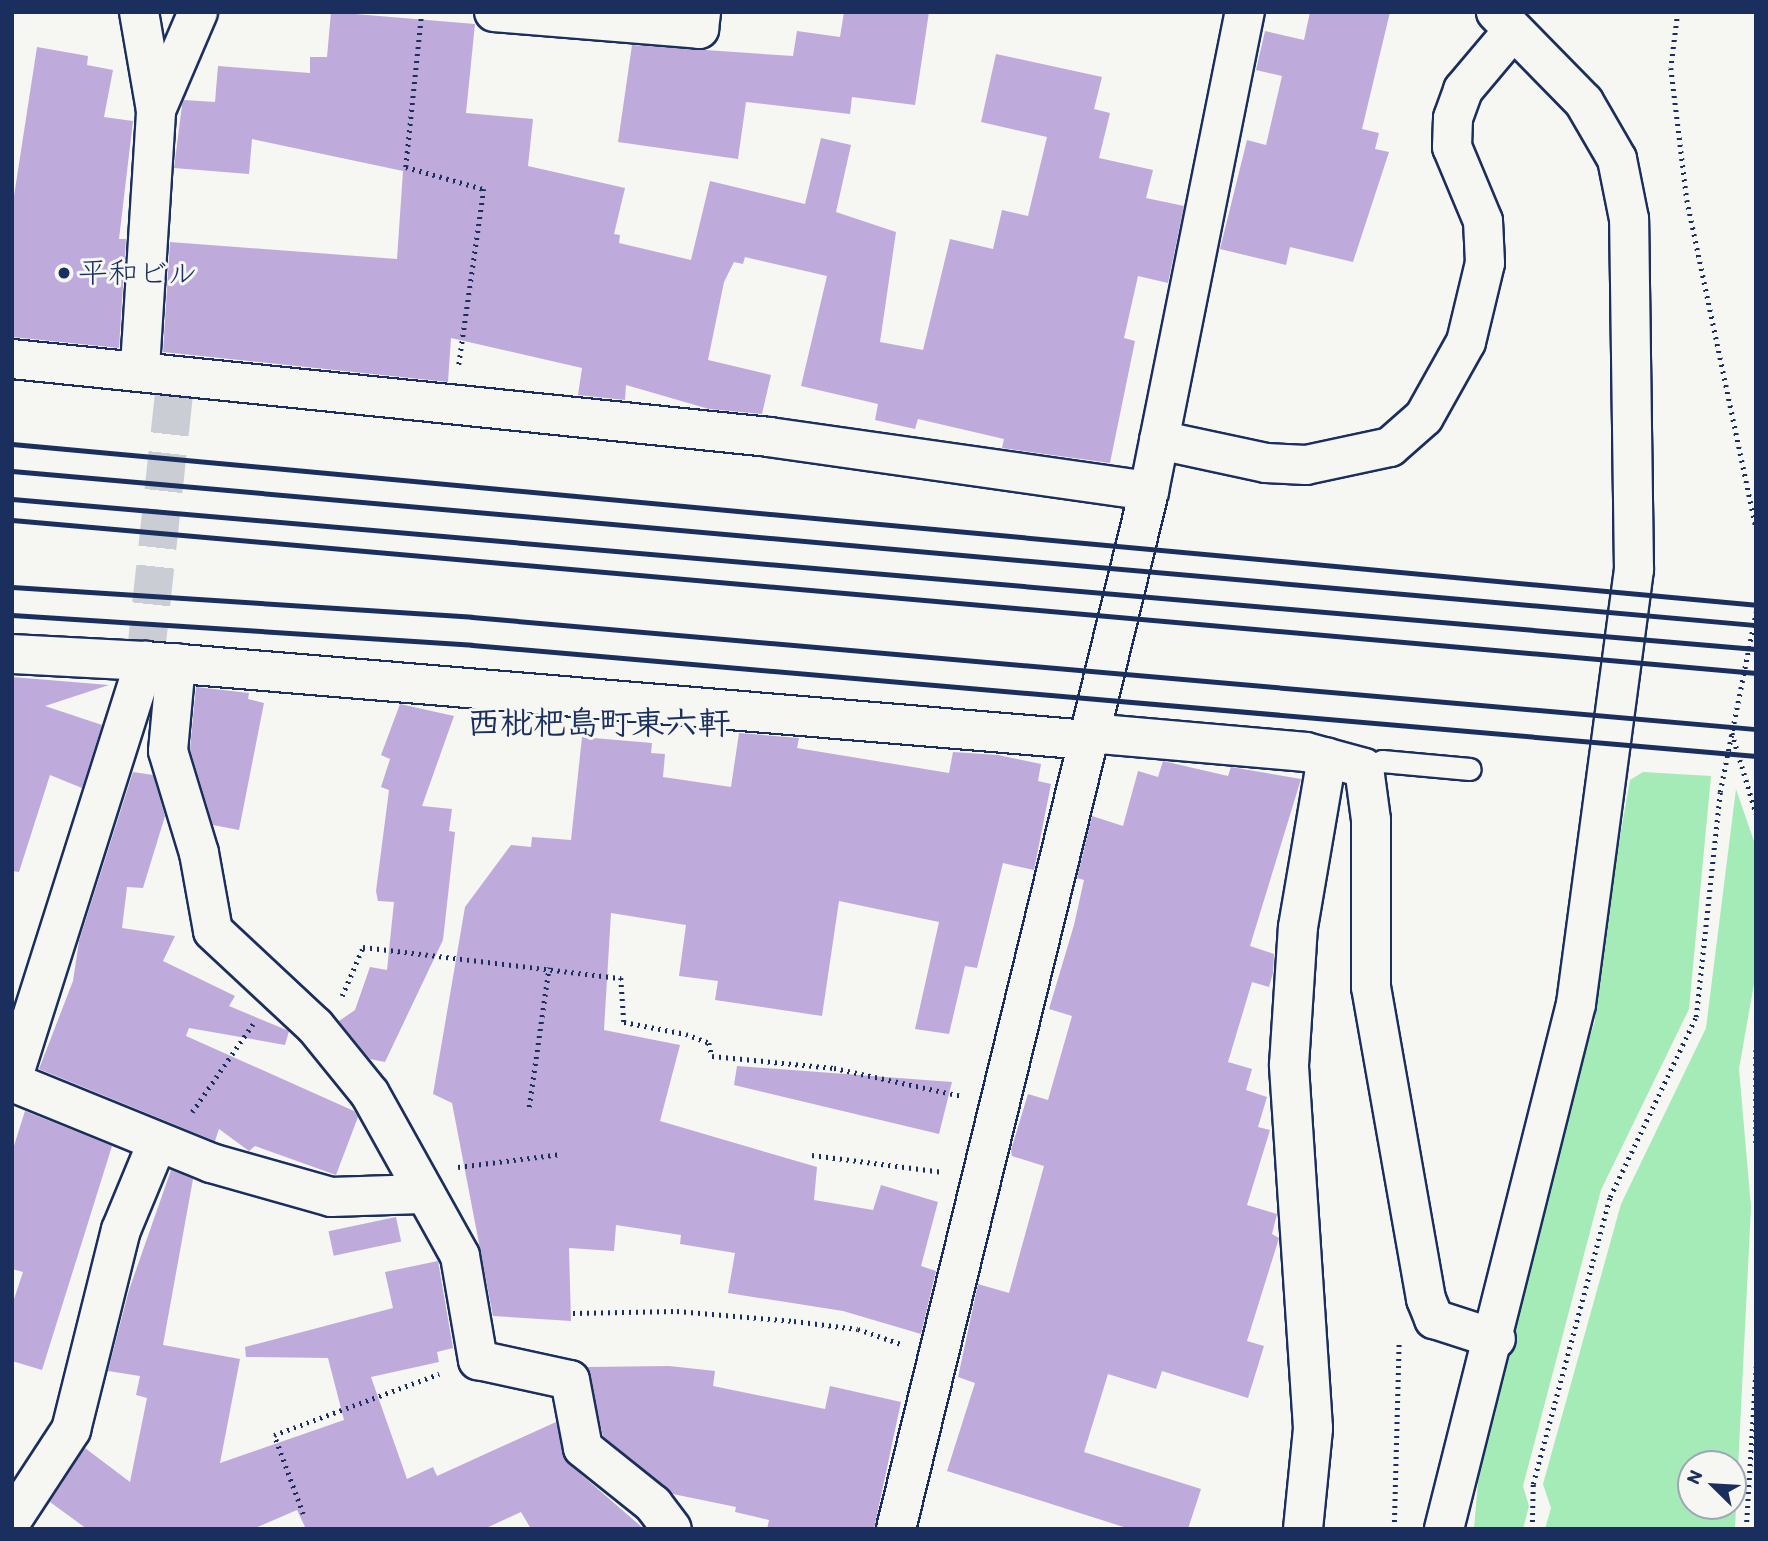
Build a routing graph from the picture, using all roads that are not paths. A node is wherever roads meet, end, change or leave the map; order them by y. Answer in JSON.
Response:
{"nodes":[{"id":1,"x":139,"y":12,"type":"edge"},
{"id":2,"x":198,"y":12,"type":"edge"},
{"id":3,"x":494,"y":12,"type":"edge"},
{"id":4,"x":701,"y":12,"type":"edge"},
{"id":5,"x":1245,"y":12,"type":"edge"},
{"id":6,"x":1504,"y":23,"type":"edge"},
{"id":7,"x":156,"y":110,"type":"junction"},
{"id":8,"x":12,"y":359,"type":"edge"},
{"id":9,"x":140,"y":367,"type":"junction"},
{"id":10,"x":1159,"y":440,"type":"junction"},
{"id":11,"x":1149,"y":491,"type":"junction"},
{"id":12,"x":12,"y":654,"type":"edge"},
{"id":13,"x":161,"y":662,"type":"junction"},
{"id":14,"x":1088,"y":736,"type":"junction"},
{"id":15,"x":1327,"y":757,"type":"junction"},
{"id":16,"x":1364,"y":768,"type":"junction"},
{"id":17,"x":1470,"y":769,"type":"dead end"},
{"id":18,"x":13,"y":1078,"type":"edge"},
{"id":19,"x":162,"y":1145,"type":"junction"},
{"id":20,"x":417,"y":1185,"type":"junction"},
{"id":21,"x":1496,"y":1339,"type":"junction"},
{"id":22,"x":12,"y":1520,"type":"edge"},
{"id":23,"x":672,"y":1529,"type":"edge"},
{"id":24,"x":897,"y":1529,"type":"edge"},
{"id":25,"x":1303,"y":1529,"type":"edge"},
{"id":26,"x":1444,"y":1529,"type":"edge"}],
"edges":[{"from":1,"to":7,"type":"street"},
{"from":2,"to":7,"type":"street"},
{"from":3,"to":4,"type":"street"},
{"from":5,"to":10,"type":"street"},
{"from":6,"to":10,"type":"street"},
{"from":6,"to":21,"type":"street"},
{"from":7,"to":9,"type":"street"},
{"from":8,"to":9,"type":"street"},
{"from":9,"to":11,"type":"street"},
{"from":10,"to":11,"type":"street"},
{"from":11,"to":14,"type":"street"},
{"from":12,"to":13,"type":"street"},
{"from":13,"to":14,"type":"street"},
{"from":13,"to":18,"type":"street"},
{"from":13,"to":20,"type":"street"},
{"from":14,"to":15,"type":"street"},
{"from":14,"to":24,"type":"street"},
{"from":15,"to":16,"type":"street"},
{"from":15,"to":25,"type":"street"},
{"from":16,"to":17,"type":"lane"},
{"from":16,"to":21,"type":"street"},
{"from":18,"to":19,"type":"street"},
{"from":19,"to":20,"type":"street"},
{"from":19,"to":22,"type":"street"},
{"from":20,"to":23,"type":"street"},
{"from":21,"to":26,"type":"street"}]}
